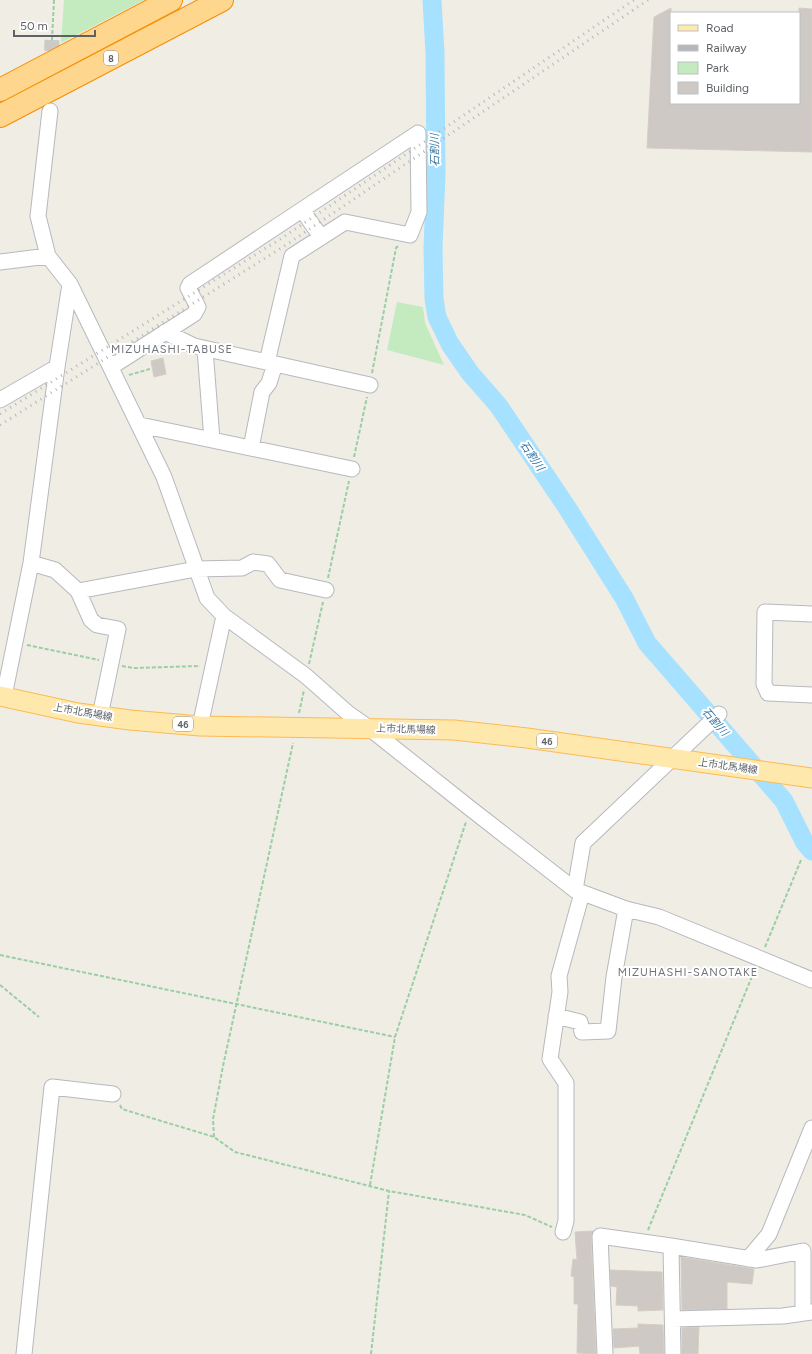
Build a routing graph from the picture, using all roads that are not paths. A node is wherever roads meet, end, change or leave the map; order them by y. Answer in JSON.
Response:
{"nodes":[{"id":1,"x":171,"y":0,"type":"edge"},
{"id":2,"x":222,"y":0,"type":"edge"},
{"id":3,"x":0,"y":90,"type":"edge"},
{"id":4,"x":50,"y":111,"type":"tunnel mouth"},
{"id":5,"x":0,"y":116,"type":"edge"},
{"id":6,"x":303,"y":211,"type":"junction"},
{"id":7,"x":321,"y":237,"type":"junction"},
{"id":8,"x":48,"y":256,"type":"junction"},
{"id":9,"x":0,"y":262,"type":"edge"},
{"id":10,"x":70,"y":284,"type":"junction"},
{"id":11,"x":165,"y":332,"type":"junction"},
{"id":12,"x":204,"y":348,"type":"junction"},
{"id":13,"x":271,"y":363,"type":"junction"},
{"id":14,"x":57,"y":367,"type":"junction"},
{"id":15,"x":113,"y":372,"type":"junction"},
{"id":16,"x":370,"y":385,"type":"road end"},
{"id":17,"x":0,"y":400,"type":"edge"},
{"id":18,"x":140,"y":425,"type":"junction"},
{"id":19,"x":212,"y":440,"type":"junction"},
{"id":20,"x":250,"y":448,"type":"junction"},
{"id":21,"x":352,"y":469,"type":"road end"},
{"id":22,"x":31,"y":563,"type":"junction"},
{"id":23,"x":196,"y":569,"type":"junction"},
{"id":24,"x":326,"y":590,"type":"road end"},
{"id":25,"x":78,"y":591,"type":"junction"},
{"id":26,"x":812,"y":614,"type":"edge"},
{"id":27,"x":224,"y":616,"type":"junction"},
{"id":28,"x":812,"y":695,"type":"edge"},
{"id":29,"x":2,"y":696,"type":"edge"},
{"id":30,"x":719,"y":714,"type":"dead end"},
{"id":31,"x":100,"y":716,"type":"junction"},
{"id":32,"x":200,"y":726,"type":"junction"},
{"id":33,"x":369,"y":728,"type":"junction"},
{"id":34,"x":671,"y":758,"type":"junction"},
{"id":35,"x":805,"y":778,"type":"edge"},
{"id":36,"x":579,"y":891,"type":"junction"},
{"id":37,"x":626,"y":909,"type":"junction"},
{"id":38,"x":812,"y":980,"type":"edge"},
{"id":39,"x":556,"y":1016,"type":"junction"},
{"id":40,"x":113,"y":1094,"type":"road end"},
{"id":41,"x":812,"y":1128,"type":"edge"},
{"id":42,"x":563,"y":1232,"type":"road end"},
{"id":43,"x":671,"y":1246,"type":"junction"},
{"id":44,"x":748,"y":1259,"type":"junction"},
{"id":45,"x":807,"y":1313,"type":"edge"},
{"id":46,"x":673,"y":1319,"type":"junction"},
{"id":47,"x":24,"y":1354,"type":"edge"},
{"id":48,"x":605,"y":1354,"type":"edge"},
{"id":49,"x":673,"y":1354,"type":"edge"}],
"edges":[{"from":1,"to":3,"type":"highway","number":"8"},
{"from":2,"to":5,"type":"highway","number":"8"},
{"from":4,"to":8,"type":"street"},
{"from":6,"to":7,"type":"street"},
{"from":6,"to":7,"type":"street"},
{"from":6,"to":11,"type":"street"},
{"from":7,"to":13,"type":"street"},
{"from":8,"to":9,"type":"street"},
{"from":8,"to":10,"type":"street"},
{"from":10,"to":14,"type":"street"},
{"from":10,"to":15,"type":"street"},
{"from":11,"to":12,"type":"street"},
{"from":11,"to":15,"type":"street"},
{"from":12,"to":13,"type":"street"},
{"from":12,"to":19,"type":"street"},
{"from":13,"to":16,"type":"street"},
{"from":13,"to":20,"type":"street"},
{"from":14,"to":17,"type":"street"},
{"from":14,"to":22,"type":"street"},
{"from":15,"to":18,"type":"street"},
{"from":18,"to":19,"type":"street"},
{"from":18,"to":23,"type":"street"},
{"from":19,"to":20,"type":"street"},
{"from":20,"to":21,"type":"street"},
{"from":22,"to":25,"type":"street"},
{"from":22,"to":29,"type":"street"},
{"from":23,"to":24,"type":"street"},
{"from":23,"to":25,"type":"street"},
{"from":23,"to":27,"type":"street"},
{"from":25,"to":31,"type":"street"},
{"from":26,"to":28,"type":"street"},
{"from":27,"to":32,"type":"street"},
{"from":27,"to":33,"type":"street"},
{"from":29,"to":31,"type":"main road","name":"上市北馬場線","number":"46"},
{"from":30,"to":34,"type":"street"},
{"from":31,"to":32,"type":"main road","name":"上市北馬場線","number":"46"},
{"from":32,"to":33,"type":"main road","name":"上市北馬場線","number":"46"},
{"from":33,"to":34,"type":"main road","name":"上市北馬場線","number":"46"},
{"from":33,"to":36,"type":"street"},
{"from":34,"to":35,"type":"main road","name":"上市北馬場線","number":"46"},
{"from":34,"to":36,"type":"street"},
{"from":36,"to":37,"type":"street"},
{"from":36,"to":39,"type":"street"},
{"from":37,"to":38,"type":"street"},
{"from":37,"to":39,"type":"street"},
{"from":39,"to":42,"type":"street"},
{"from":40,"to":47,"type":"street"},
{"from":41,"to":44,"type":"street"},
{"from":43,"to":44,"type":"street"},
{"from":43,"to":46,"type":"street"},
{"from":43,"to":48,"type":"street"},
{"from":44,"to":45,"type":"street"},
{"from":45,"to":46,"type":"street"},
{"from":46,"to":49,"type":"street"}]}
